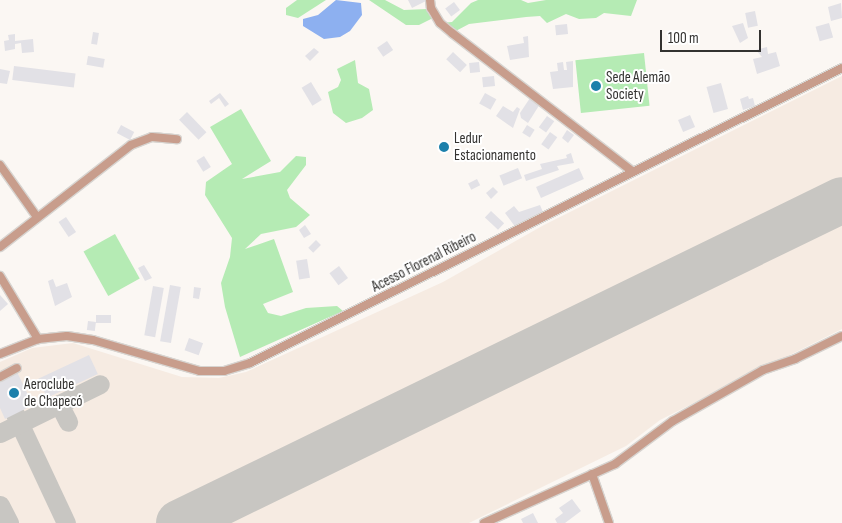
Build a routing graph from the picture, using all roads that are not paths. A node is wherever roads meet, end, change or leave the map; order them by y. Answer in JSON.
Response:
{"nodes":[{"id":1,"x":430,"y":0,"type":"edge"},
{"id":2,"x":842,"y":68,"type":"edge"},
{"id":3,"x":177,"y":139,"type":"dead end"},
{"id":4,"x":0,"y":165,"type":"edge"},
{"id":5,"x":633,"y":172,"type":"junction"},
{"id":6,"x":37,"y":217,"type":"junction"},
{"id":7,"x":0,"y":246,"type":"edge"},
{"id":8,"x":0,"y":276,"type":"edge"},
{"id":9,"x":842,"y":336,"type":"edge"},
{"id":10,"x":38,"y":339,"type":"junction"},
{"id":11,"x":0,"y":354,"type":"edge"},
{"id":12,"x":17,"y":368,"type":"dead end"},
{"id":13,"x":0,"y":377,"type":"edge"},
{"id":14,"x":592,"y":474,"type":"junction"},
{"id":15,"x":493,"y":521,"type":"edge"},
{"id":16,"x":484,"y":523,"type":"edge"},
{"id":17,"x":609,"y":523,"type":"edge"}],
"edges":[{"from":1,"to":5,"type":"street"},
{"from":2,"to":5,"type":"street","name":"Acesso Florenal Ribeiro"},
{"from":3,"to":6,"type":"street"},
{"from":4,"to":6,"type":"street"},
{"from":5,"to":10,"type":"street","name":"Acesso Florenal Ribeiro"},
{"from":6,"to":7,"type":"street"},
{"from":8,"to":10,"type":"street"},
{"from":9,"to":14,"type":"street"},
{"from":10,"to":11,"type":"street","name":"Acesso Florenal Ribeiro"},
{"from":12,"to":13,"type":"street"},
{"from":14,"to":15,"type":"street"},
{"from":14,"to":17,"type":"street"},
{"from":15,"to":16,"type":"street"}]}
